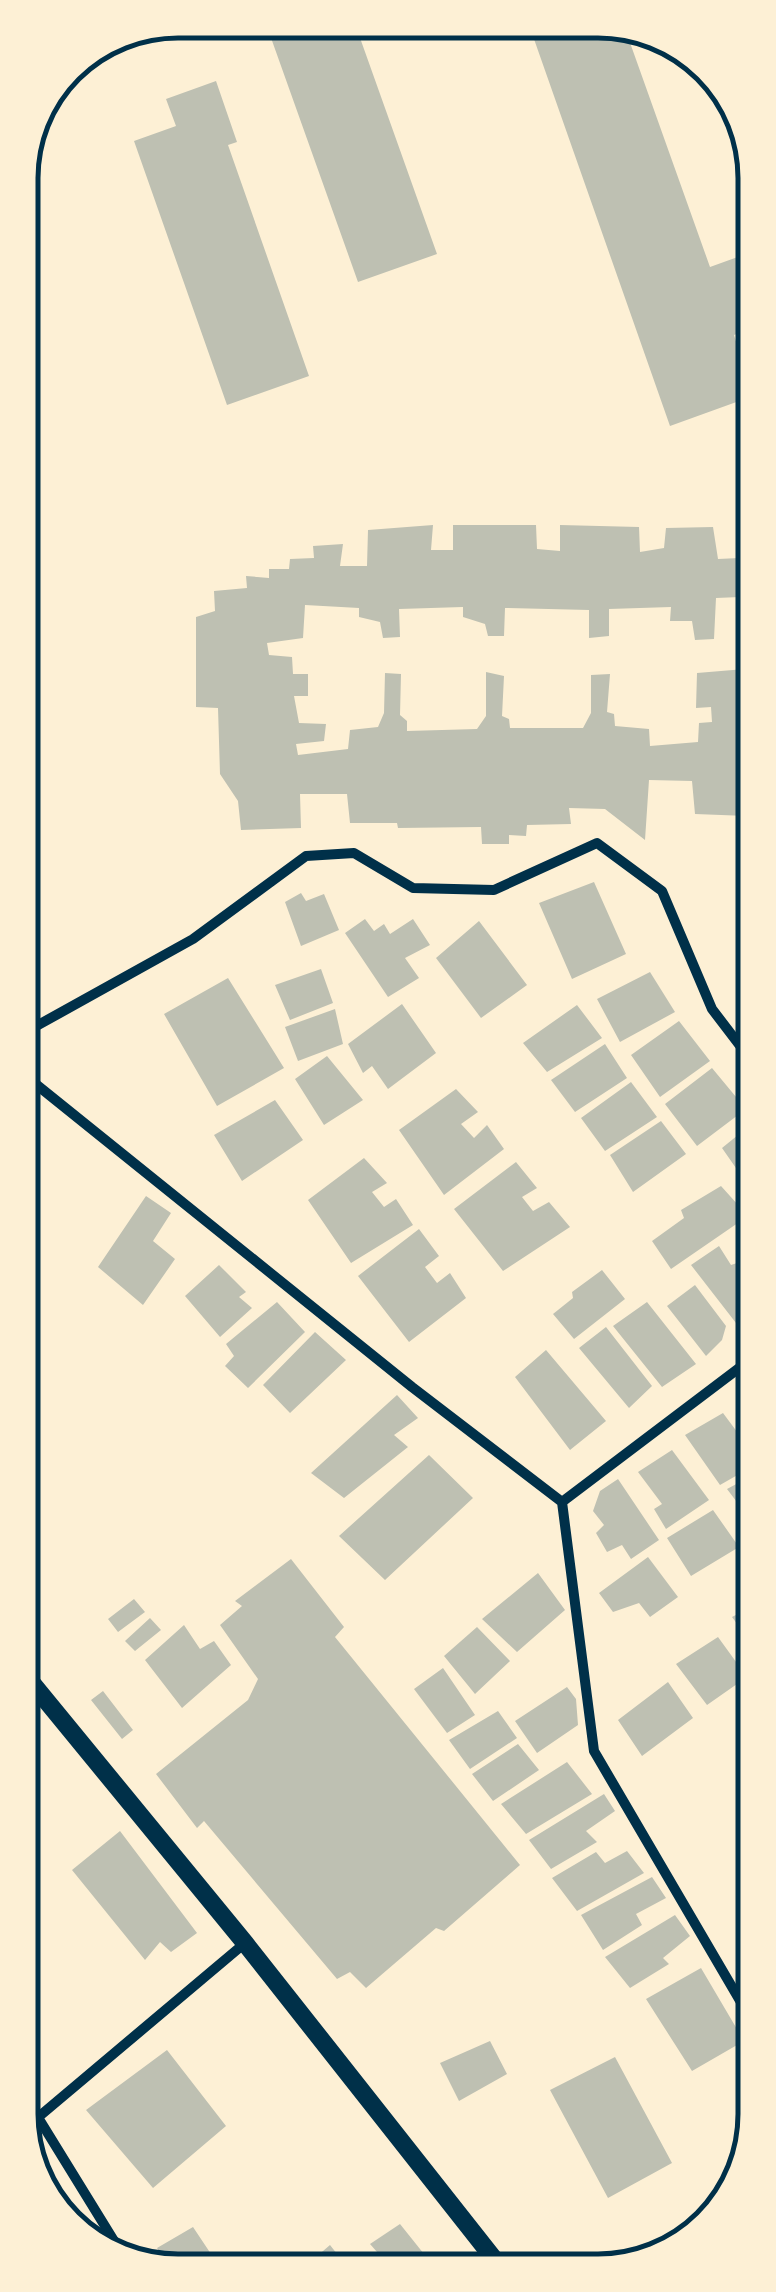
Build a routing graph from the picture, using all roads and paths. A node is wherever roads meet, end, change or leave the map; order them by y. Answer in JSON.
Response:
{"nodes":[{"id":1,"x":38,"y":1025,"type":"edge"},
{"id":2,"x":738,"y":1043,"type":"edge"},
{"id":3,"x":38,"y":1086,"type":"edge"},
{"id":4,"x":738,"y":1368,"type":"edge"},
{"id":5,"x":562,"y":1502,"type":"junction"},
{"id":6,"x":38,"y":1691,"type":"edge"},
{"id":7,"x":246,"y":1943,"type":"junction"},
{"id":8,"x":738,"y":1997,"type":"edge"},
{"id":9,"x":39,"y":2118,"type":"joint"},
{"id":10,"x":112,"y":2238,"type":"edge"},
{"id":11,"x":490,"y":2254,"type":"edge"}],
"edges":[{"from":1,"to":2,"type":"street"},
{"from":3,"to":5,"type":"street"},
{"from":4,"to":5,"type":"street"},
{"from":5,"to":8,"type":"street"},
{"from":6,"to":7,"type":"street"},
{"from":7,"to":9,"type":"street"},
{"from":7,"to":11,"type":"street"},
{"from":9,"to":10,"type":"street"}]}
